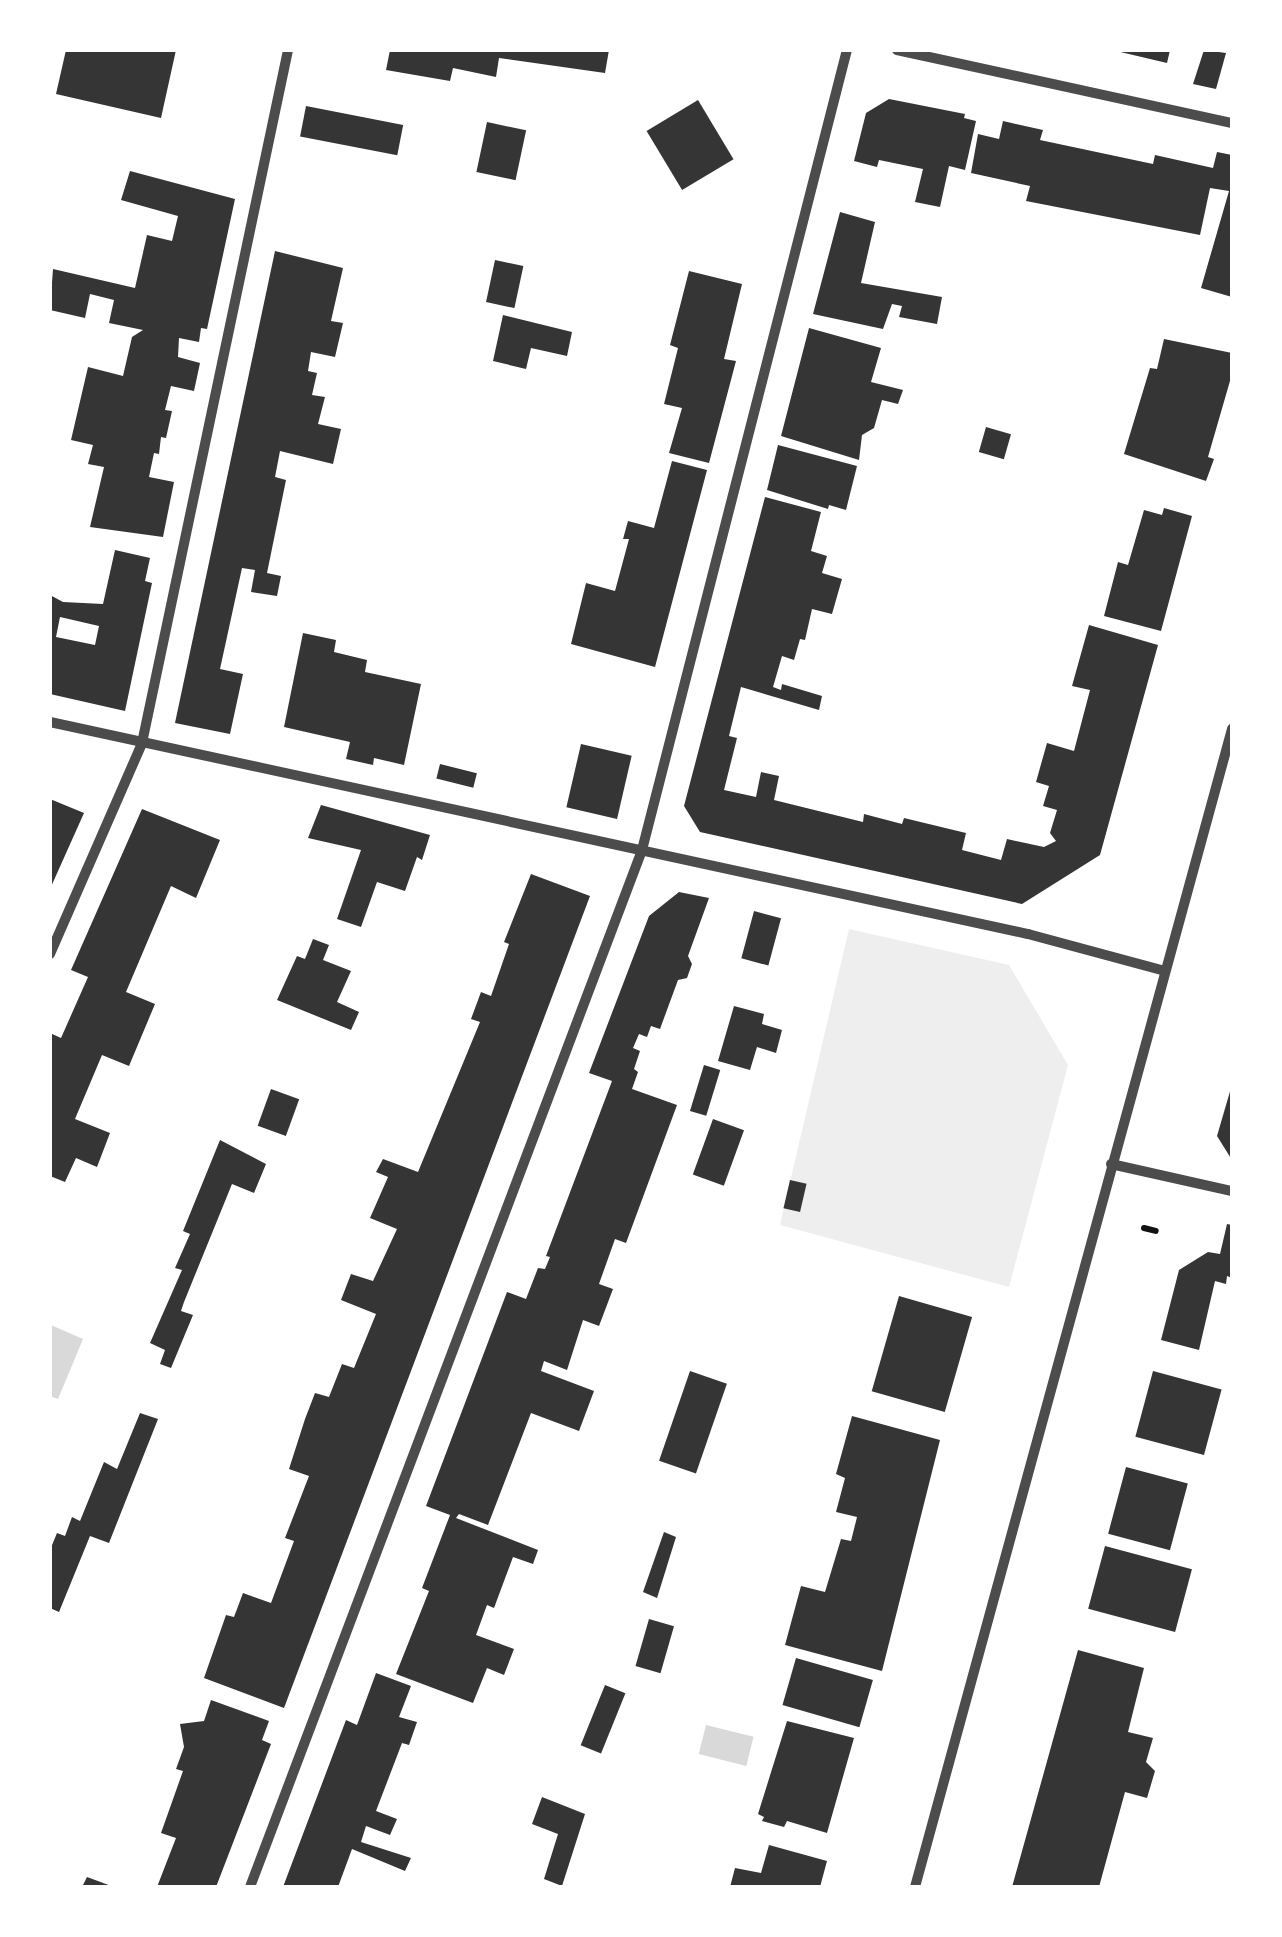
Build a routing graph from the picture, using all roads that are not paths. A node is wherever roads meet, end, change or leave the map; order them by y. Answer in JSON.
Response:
{"nodes":[{"id":1,"x":288,"y":50,"type":"edge"},
{"id":2,"x":847,"y":50,"type":"edge"},
{"id":3,"x":897,"y":50,"type":"edge"},
{"id":4,"x":1232,"y":123,"type":"edge"},
{"id":5,"x":50,"y":722,"type":"edge"},
{"id":6,"x":1232,"y":729,"type":"edge"},
{"id":7,"x":142,"y":743,"type":"junction"},
{"id":8,"x":642,"y":850,"type":"junction"},
{"id":9,"x":50,"y":954,"type":"edge"},
{"id":10,"x":1164,"y":972,"type":"junction"},
{"id":11,"x":1111,"y":1164,"type":"junction"},
{"id":12,"x":1232,"y":1190,"type":"edge"},
{"id":13,"x":250,"y":1887,"type":"edge"},
{"id":14,"x":915,"y":1887,"type":"edge"}],
"edges":[{"from":1,"to":7,"type":"street"},
{"from":2,"to":8,"type":"street"},
{"from":3,"to":4,"type":"street"},
{"from":5,"to":7,"type":"street"},
{"from":6,"to":10,"type":"street"},
{"from":7,"to":8,"type":"street"},
{"from":7,"to":9,"type":"street"},
{"from":8,"to":10,"type":"street"},
{"from":8,"to":13,"type":"street"},
{"from":10,"to":11,"type":"street"},
{"from":11,"to":12,"type":"street"},
{"from":11,"to":14,"type":"street"}]}
